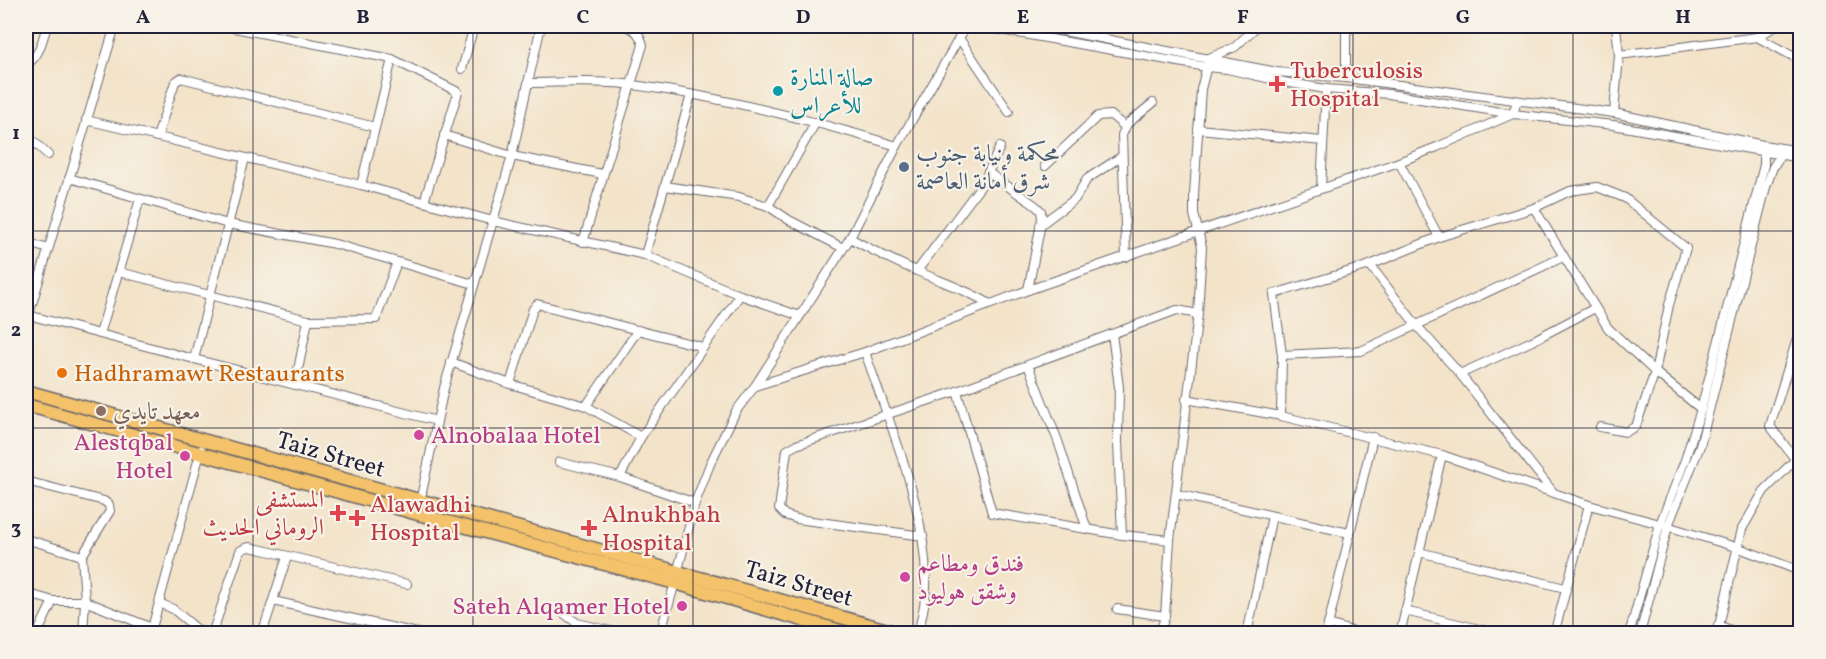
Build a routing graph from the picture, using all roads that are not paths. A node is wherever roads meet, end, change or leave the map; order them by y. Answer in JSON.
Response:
{"nodes":[{"id":1,"x":47,"y":26,"type":"edge"},
{"id":2,"x":115,"y":26,"type":"edge"},
{"id":3,"x":224,"y":26,"type":"edge"},
{"id":4,"x":474,"y":26,"type":"edge"},
{"id":5,"x":541,"y":26,"type":"edge"},
{"id":6,"x":623,"y":26,"type":"edge"},
{"id":7,"x":966,"y":26,"type":"edge"},
{"id":8,"x":979,"y":26,"type":"edge"},
{"id":9,"x":1037,"y":26,"type":"edge"},
{"id":10,"x":1257,"y":26,"type":"edge"},
{"id":11,"x":1353,"y":26,"type":"edge"},
{"id":12,"x":1616,"y":26,"type":"edge"},
{"id":13,"x":1776,"y":26,"type":"edge"},
{"id":14,"x":269,"y":29,"type":"edge"},
{"id":15,"x":1757,"y":37,"type":"junction"},
{"id":16,"x":959,"y":38,"type":"junction"},
{"id":17,"x":1619,"y":55,"type":"junction"},
{"id":18,"x":1209,"y":58,"type":"junction"},
{"id":19,"x":392,"y":59,"type":"junction"},
{"id":20,"x":1800,"y":60,"type":"edge"},
{"id":21,"x":26,"y":61,"type":"edge"},
{"id":22,"x":1206,"y":67,"type":"junction"},
{"id":23,"x":462,"y":69,"type":"dead end"},
{"id":24,"x":1346,"y":78,"type":"junction"},
{"id":25,"x":528,"y":83,"type":"junction"},
{"id":26,"x":631,"y":84,"type":"junction"},
{"id":27,"x":1326,"y":89,"type":"junction"},
{"id":28,"x":692,"y":95,"type":"junction"},
{"id":29,"x":1517,"y":101,"type":"junction"},
{"id":30,"x":1153,"y":103,"type":"dead end"},
{"id":31,"x":1010,"y":112,"type":"dead end"},
{"id":32,"x":1614,"y":113,"type":"junction"},
{"id":33,"x":1513,"y":114,"type":"junction"},
{"id":34,"x":86,"y":120,"type":"junction"},
{"id":35,"x":816,"y":122,"type":"junction"},
{"id":36,"x":375,"y":127,"type":"junction"},
{"id":37,"x":1125,"y":127,"type":"junction"},
{"id":38,"x":1198,"y":129,"type":"junction"},
{"id":39,"x":26,"y":134,"type":"edge"},
{"id":40,"x":444,"y":135,"type":"junction"},
{"id":41,"x":157,"y":137,"type":"junction"},
{"id":42,"x":1322,"y":141,"type":"junction"},
{"id":43,"x":897,"y":146,"type":"junction"},
{"id":44,"x":1000,"y":147,"type":"dead end"},
{"id":45,"x":1764,"y":149,"type":"junction"},
{"id":46,"x":1800,"y":151,"type":"edge"},
{"id":47,"x":1783,"y":152,"type":"junction"},
{"id":48,"x":48,"y":155,"type":"dead end"},
{"id":49,"x":512,"y":156,"type":"junction"},
{"id":50,"x":1122,"y":156,"type":"junction"},
{"id":51,"x":245,"y":158,"type":"junction"},
{"id":52,"x":1800,"y":158,"type":"edge"},
{"id":53,"x":1399,"y":162,"type":"junction"},
{"id":54,"x":1045,"y":166,"type":"dead end"},
{"id":55,"x":989,"y":173,"type":"junction"},
{"id":56,"x":602,"y":174,"type":"junction"},
{"id":57,"x":69,"y":178,"type":"junction"},
{"id":58,"x":361,"y":185,"type":"junction"},
{"id":59,"x":666,"y":186,"type":"junction"},
{"id":60,"x":1321,"y":188,"type":"junction"},
{"id":61,"x":140,"y":199,"type":"junction"},
{"id":62,"x":424,"y":202,"type":"junction"},
{"id":63,"x":768,"y":206,"type":"junction"},
{"id":64,"x":1534,"y":208,"type":"junction"},
{"id":65,"x":493,"y":221,"type":"junction"},
{"id":66,"x":228,"y":224,"type":"junction"},
{"id":67,"x":1040,"y":225,"type":"junction"},
{"id":68,"x":1198,"y":231,"type":"junction"},
{"id":69,"x":1439,"y":237,"type":"junction"},
{"id":70,"x":850,"y":238,"type":"junction"},
{"id":71,"x":26,"y":242,"type":"edge"},
{"id":72,"x":583,"y":242,"type":"junction"},
{"id":73,"x":843,"y":248,"type":"junction"},
{"id":74,"x":48,"y":249,"type":"junction"},
{"id":75,"x":645,"y":255,"type":"junction"},
{"id":76,"x":1126,"y":257,"type":"junction"},
{"id":77,"x":1563,"y":257,"type":"junction"},
{"id":78,"x":397,"y":262,"type":"junction"},
{"id":79,"x":1370,"y":265,"type":"junction"},
{"id":80,"x":917,"y":271,"type":"junction"},
{"id":81,"x":119,"y":272,"type":"junction"},
{"id":82,"x":474,"y":284,"type":"junction"},
{"id":83,"x":1028,"y":290,"type":"junction"},
{"id":84,"x":210,"y":295,"type":"junction"},
{"id":85,"x":740,"y":295,"type":"junction"},
{"id":86,"x":990,"y":304,"type":"junction"},
{"id":87,"x":1595,"y":308,"type":"junction"},
{"id":88,"x":1198,"y":314,"type":"junction"},
{"id":89,"x":28,"y":315,"type":"junction"},
{"id":90,"x":800,"y":316,"type":"junction"},
{"id":91,"x":308,"y":320,"type":"junction"},
{"id":92,"x":26,"y":324,"type":"edge"},
{"id":93,"x":1417,"y":326,"type":"junction"},
{"id":94,"x":1800,"y":329,"type":"edge"},
{"id":95,"x":638,"y":330,"type":"junction"},
{"id":96,"x":1112,"y":333,"type":"junction"},
{"id":97,"x":100,"y":334,"type":"junction"},
{"id":98,"x":704,"y":347,"type":"junction"},
{"id":99,"x":866,"y":352,"type":"junction"},
{"id":100,"x":1282,"y":355,"type":"junction"},
{"id":101,"x":194,"y":360,"type":"junction"},
{"id":102,"x":451,"y":362,"type":"junction"},
{"id":103,"x":1028,"y":365,"type":"junction"},
{"id":104,"x":1655,"y":372,"type":"junction"},
{"id":105,"x":1460,"y":374,"type":"junction"},
{"id":106,"x":510,"y":384,"type":"junction"},
{"id":107,"x":295,"y":385,"type":"junction"},
{"id":108,"x":754,"y":386,"type":"junction"},
{"id":109,"x":26,"y":391,"type":"edge"},
{"id":110,"x":957,"y":391,"type":"junction"},
{"id":111,"x":1186,"y":399,"type":"junction"},
{"id":112,"x":26,"y":405,"type":"edge"},
{"id":113,"x":586,"y":406,"type":"junction"},
{"id":114,"x":1701,"y":409,"type":"junction"},
{"id":115,"x":887,"y":415,"type":"junction"},
{"id":116,"x":1281,"y":416,"type":"junction"},
{"id":117,"x":437,"y":421,"type":"junction"},
{"id":118,"x":1600,"y":427,"type":"dead end"},
{"id":119,"x":641,"y":437,"type":"junction"},
{"id":120,"x":1374,"y":437,"type":"junction"},
{"id":121,"x":205,"y":440,"type":"junction"},
{"id":122,"x":200,"y":453,"type":"junction"},
{"id":123,"x":1442,"y":455,"type":"junction"},
{"id":124,"x":1798,"y":457,"type":"edge"},
{"id":125,"x":559,"y":462,"type":"dead end"},
{"id":126,"x":620,"y":477,"type":"junction"},
{"id":127,"x":26,"y":481,"type":"edge"},
{"id":128,"x":1554,"y":493,"type":"junction"},
{"id":129,"x":1176,"y":494,"type":"junction"},
{"id":130,"x":420,"y":502,"type":"junction"},
{"id":131,"x":695,"y":502,"type":"junction"},
{"id":132,"x":1589,"y":506,"type":"junction"},
{"id":133,"x":1272,"y":516,"type":"junction"},
{"id":134,"x":1660,"y":524,"type":"junction"},
{"id":135,"x":1668,"y":526,"type":"junction"},
{"id":136,"x":1087,"y":529,"type":"junction"},
{"id":137,"x":1349,"y":533,"type":"junction"},
{"id":138,"x":1122,"y":535,"type":"junction"},
{"id":139,"x":923,"y":536,"type":"junction"},
{"id":140,"x":26,"y":539,"type":"edge"},
{"id":141,"x":1170,"y":540,"type":"junction"},
{"id":142,"x":1739,"y":548,"type":"junction"},
{"id":143,"x":1419,"y":552,"type":"junction"},
{"id":144,"x":82,"y":556,"type":"junction"},
{"id":145,"x":287,"y":557,"type":"junction"},
{"id":146,"x":1800,"y":571,"type":"edge"},
{"id":147,"x":676,"y":577,"type":"junction"},
{"id":148,"x":407,"y":584,"type":"dead end"},
{"id":149,"x":1565,"y":588,"type":"junction"},
{"id":150,"x":26,"y":593,"type":"edge"},
{"id":151,"x":53,"y":601,"type":"junction"},
{"id":152,"x":85,"y":601,"type":"junction"},
{"id":153,"x":273,"y":601,"type":"junction"},
{"id":154,"x":159,"y":603,"type":"junction"},
{"id":155,"x":1117,"y":609,"type":"dead end"},
{"id":156,"x":559,"y":610,"type":"dead end"},
{"id":157,"x":1406,"y":611,"type":"junction"},
{"id":158,"x":1165,"y":616,"type":"junction"},
{"id":159,"x":1328,"y":624,"type":"junction"},
{"id":160,"x":1718,"y":629,"type":"edge"},
{"id":161,"x":590,"y":630,"type":"edge"},
{"id":162,"x":152,"y":631,"type":"edge"},
{"id":163,"x":37,"y":633,"type":"edge"},
{"id":164,"x":83,"y":633,"type":"edge"},
{"id":165,"x":203,"y":633,"type":"edge"},
{"id":166,"x":212,"y":633,"type":"edge"},
{"id":167,"x":262,"y":633,"type":"edge"},
{"id":168,"x":422,"y":633,"type":"edge"},
{"id":169,"x":624,"y":633,"type":"edge"},
{"id":170,"x":660,"y":633,"type":"edge"},
{"id":171,"x":851,"y":633,"type":"edge"},
{"id":172,"x":901,"y":633,"type":"edge"},
{"id":173,"x":918,"y":633,"type":"edge"},
{"id":174,"x":1162,"y":633,"type":"edge"},
{"id":175,"x":1247,"y":633,"type":"edge"},
{"id":176,"x":1326,"y":633,"type":"edge"},
{"id":177,"x":1362,"y":633,"type":"edge"},
{"id":178,"x":1400,"y":633,"type":"edge"},
{"id":179,"x":1500,"y":633,"type":"edge"},
{"id":180,"x":1554,"y":633,"type":"edge"},
{"id":181,"x":1629,"y":633,"type":"edge"},
{"id":182,"x":1640,"y":633,"type":"edge"},
{"id":183,"x":1740,"y":633,"type":"edge"}],
"edges":[{"from":1,"to":21,"type":"street"},
{"from":2,"to":34,"type":"street"},
{"from":3,"to":14,"type":"street"},
{"from":4,"to":23,"type":"street"},
{"from":5,"to":25,"type":"street"},
{"from":6,"to":26,"type":"street"},
{"from":7,"to":16,"type":"street"},
{"from":8,"to":22,"type":"street"},
{"from":9,"to":18,"type":"street"},
{"from":10,"to":18,"type":"street"},
{"from":11,"to":24,"type":"street"},
{"from":12,"to":17,"type":"street"},
{"from":13,"to":15,"type":"street"},
{"from":14,"to":19,"type":"street"},
{"from":15,"to":17,"type":"street"},
{"from":15,"to":20,"type":"street"},
{"from":16,"to":31,"type":"street"},
{"from":16,"to":43,"type":"street"},
{"from":17,"to":32,"type":"street"},
{"from":18,"to":22,"type":"street"},
{"from":18,"to":24,"type":"street"},
{"from":19,"to":36,"type":"street"},
{"from":19,"to":40,"type":"street"},
{"from":22,"to":27,"type":"street"},
{"from":22,"to":38,"type":"street"},
{"from":24,"to":29,"type":"street"},
{"from":25,"to":26,"type":"street"},
{"from":25,"to":49,"type":"street"},
{"from":26,"to":28,"type":"street"},
{"from":26,"to":56,"type":"street"},
{"from":27,"to":33,"type":"street"},
{"from":27,"to":42,"type":"street"},
{"from":28,"to":35,"type":"street"},
{"from":28,"to":59,"type":"street"},
{"from":29,"to":32,"type":"street"},
{"from":29,"to":33,"type":"street"},
{"from":30,"to":37,"type":"street"},
{"from":32,"to":45,"type":"street"},
{"from":33,"to":45,"type":"street"},
{"from":33,"to":53,"type":"street"},
{"from":34,"to":41,"type":"street"},
{"from":34,"to":57,"type":"street"},
{"from":35,"to":43,"type":"street"},
{"from":35,"to":63,"type":"street"},
{"from":36,"to":41,"type":"street"},
{"from":36,"to":58,"type":"street"},
{"from":37,"to":50,"type":"street"},
{"from":37,"to":54,"type":"street"},
{"from":38,"to":42,"type":"street"},
{"from":38,"to":68,"type":"street"},
{"from":39,"to":48,"type":"street"},
{"from":40,"to":49,"type":"street"},
{"from":40,"to":62,"type":"street"},
{"from":41,"to":51,"type":"street"},
{"from":42,"to":60,"type":"street"},
{"from":43,"to":70,"type":"street"},
{"from":44,"to":55,"type":"street"},
{"from":45,"to":47,"type":"street"},
{"from":45,"to":114,"type":"street"},
{"from":46,"to":47,"type":"street"},
{"from":47,"to":52,"type":"street"},
{"from":47,"to":135,"type":"street"},
{"from":49,"to":56,"type":"street"},
{"from":49,"to":65,"type":"street"},
{"from":50,"to":67,"type":"street"},
{"from":50,"to":76,"type":"street"},
{"from":51,"to":58,"type":"street"},
{"from":51,"to":66,"type":"street"},
{"from":53,"to":60,"type":"street"},
{"from":53,"to":69,"type":"street"},
{"from":55,"to":67,"type":"street"},
{"from":55,"to":80,"type":"street"},
{"from":56,"to":72,"type":"street"},
{"from":57,"to":61,"type":"street"},
{"from":57,"to":74,"type":"street"},
{"from":58,"to":62,"type":"street"},
{"from":59,"to":63,"type":"street"},
{"from":59,"to":75,"type":"street"},
{"from":60,"to":68,"type":"street"},
{"from":61,"to":66,"type":"street"},
{"from":61,"to":81,"type":"street"},
{"from":62,"to":65,"type":"street"},
{"from":63,"to":73,"type":"street"},
{"from":64,"to":69,"type":"street"},
{"from":64,"to":77,"type":"street"},
{"from":64,"to":104,"type":"street"},
{"from":65,"to":72,"type":"street"},
{"from":65,"to":82,"type":"street"},
{"from":66,"to":78,"type":"street"},
{"from":66,"to":84,"type":"street"},
{"from":67,"to":83,"type":"street"},
{"from":68,"to":76,"type":"street"},
{"from":68,"to":88,"type":"street"},
{"from":69,"to":79,"type":"street"},
{"from":70,"to":73,"type":"street"},
{"from":70,"to":80,"type":"street"},
{"from":71,"to":74,"type":"street"},
{"from":72,"to":75,"type":"street"},
{"from":73,"to":90,"type":"street"},
{"from":74,"to":89,"type":"street"},
{"from":75,"to":85,"type":"street"},
{"from":76,"to":83,"type":"street"},
{"from":77,"to":87,"type":"street"},
{"from":77,"to":93,"type":"street"},
{"from":78,"to":82,"type":"street"},
{"from":78,"to":91,"type":"street"},
{"from":79,"to":93,"type":"street"},
{"from":79,"to":100,"type":"street"},
{"from":80,"to":86,"type":"street"},
{"from":81,"to":84,"type":"street"},
{"from":81,"to":97,"type":"street"},
{"from":82,"to":102,"type":"street"},
{"from":83,"to":86,"type":"street"},
{"from":84,"to":91,"type":"street"},
{"from":84,"to":101,"type":"street"},
{"from":85,"to":90,"type":"street"},
{"from":85,"to":98,"type":"street"},
{"from":86,"to":99,"type":"street"},
{"from":87,"to":104,"type":"street"},
{"from":87,"to":105,"type":"street"},
{"from":88,"to":96,"type":"street"},
{"from":88,"to":111,"type":"street"},
{"from":89,"to":92,"type":"street"},
{"from":89,"to":97,"type":"street"},
{"from":90,"to":108,"type":"street"},
{"from":91,"to":107,"type":"street"},
{"from":93,"to":100,"type":"street"},
{"from":93,"to":105,"type":"street"},
{"from":94,"to":124,"type":"street"},
{"from":95,"to":98,"type":"street"},
{"from":95,"to":106,"type":"street"},
{"from":95,"to":113,"type":"street"},
{"from":96,"to":103,"type":"street"},
{"from":96,"to":138,"type":"street"},
{"from":97,"to":101,"type":"street"},
{"from":98,"to":119,"type":"street"},
{"from":99,"to":108,"type":"street"},
{"from":99,"to":115,"type":"street"},
{"from":100,"to":116,"type":"street"},
{"from":101,"to":107,"type":"street"},
{"from":102,"to":106,"type":"street"},
{"from":102,"to":117,"type":"street"},
{"from":103,"to":110,"type":"street"},
{"from":103,"to":136,"type":"street"},
{"from":104,"to":114,"type":"street"},
{"from":104,"to":118,"type":"street"},
{"from":105,"to":128,"type":"street"},
{"from":106,"to":113,"type":"street"},
{"from":107,"to":117,"type":"street"},
{"from":108,"to":131,"type":"street"},
{"from":109,"to":121,"type":"highway","name":"Taiz Street"},
{"from":110,"to":115,"type":"street"},
{"from":110,"to":136,"type":"street"},
{"from":111,"to":116,"type":"street"},
{"from":111,"to":129,"type":"street"},
{"from":112,"to":122,"type":"highway","name":"Taiz Street"},
{"from":113,"to":119,"type":"street"},
{"from":114,"to":134,"type":"street"},
{"from":115,"to":139,"type":"street"},
{"from":115,"to":139,"type":"street"},
{"from":116,"to":120,"type":"street"},
{"from":117,"to":130,"type":"street"},
{"from":119,"to":126,"type":"street"},
{"from":120,"to":123,"type":"street"},
{"from":120,"to":137,"type":"street"},
{"from":121,"to":122,"type":"street"},
{"from":121,"to":130,"type":"highway","name":"Taiz Street"},
{"from":122,"to":147,"type":"highway","name":"Taiz Street"},
{"from":122,"to":154,"type":"street"},
{"from":123,"to":128,"type":"street"},
{"from":123,"to":143,"type":"street"},
{"from":124,"to":142,"type":"street"},
{"from":125,"to":126,"type":"street"},
{"from":126,"to":131,"type":"street"},
{"from":127,"to":144,"type":"street"},
{"from":128,"to":132,"type":"street"},
{"from":129,"to":133,"type":"street"},
{"from":129,"to":141,"type":"street"},
{"from":130,"to":147,"type":"highway","name":"Taiz Street"},
{"from":131,"to":147,"type":"street"},
{"from":132,"to":134,"type":"street"},
{"from":132,"to":149,"type":"street"},
{"from":133,"to":137,"type":"street"},
{"from":133,"to":175,"type":"street"},
{"from":134,"to":135,"type":"street"},
{"from":134,"to":181,"type":"street"},
{"from":135,"to":142,"type":"street"},
{"from":135,"to":182,"type":"street"},
{"from":136,"to":138,"type":"street"},
{"from":137,"to":159,"type":"street"},
{"from":138,"to":141,"type":"street"},
{"from":139,"to":173,"type":"street"},
{"from":140,"to":144,"type":"street"},
{"from":141,"to":158,"type":"street"},
{"from":142,"to":146,"type":"street"},
{"from":142,"to":160,"type":"street"},
{"from":143,"to":149,"type":"street"},
{"from":143,"to":157,"type":"street"},
{"from":144,"to":152,"type":"street"},
{"from":145,"to":148,"type":"street"},
{"from":145,"to":153,"type":"street"},
{"from":145,"to":166,"type":"street"},
{"from":147,"to":170,"type":"street"},
{"from":147,"to":171,"type":"highway","name":"Taiz Street"},
{"from":147,"to":172,"type":"highway","name":"Taiz Street"},
{"from":149,"to":180,"type":"street"},
{"from":150,"to":151,"type":"street"},
{"from":151,"to":152,"type":"street"},
{"from":151,"to":163,"type":"street"},
{"from":152,"to":162,"type":"street"},
{"from":152,"to":164,"type":"street"},
{"from":153,"to":167,"type":"street"},
{"from":153,"to":168,"type":"street"},
{"from":154,"to":162,"type":"street"},
{"from":154,"to":165,"type":"street"},
{"from":155,"to":158,"type":"street"},
{"from":156,"to":161,"type":"street"},
{"from":157,"to":178,"type":"street"},
{"from":157,"to":179,"type":"street"},
{"from":158,"to":174,"type":"street"},
{"from":159,"to":176,"type":"street"},
{"from":159,"to":177,"type":"street"},
{"from":160,"to":183,"type":"street"},
{"from":161,"to":169,"type":"street"}]}
